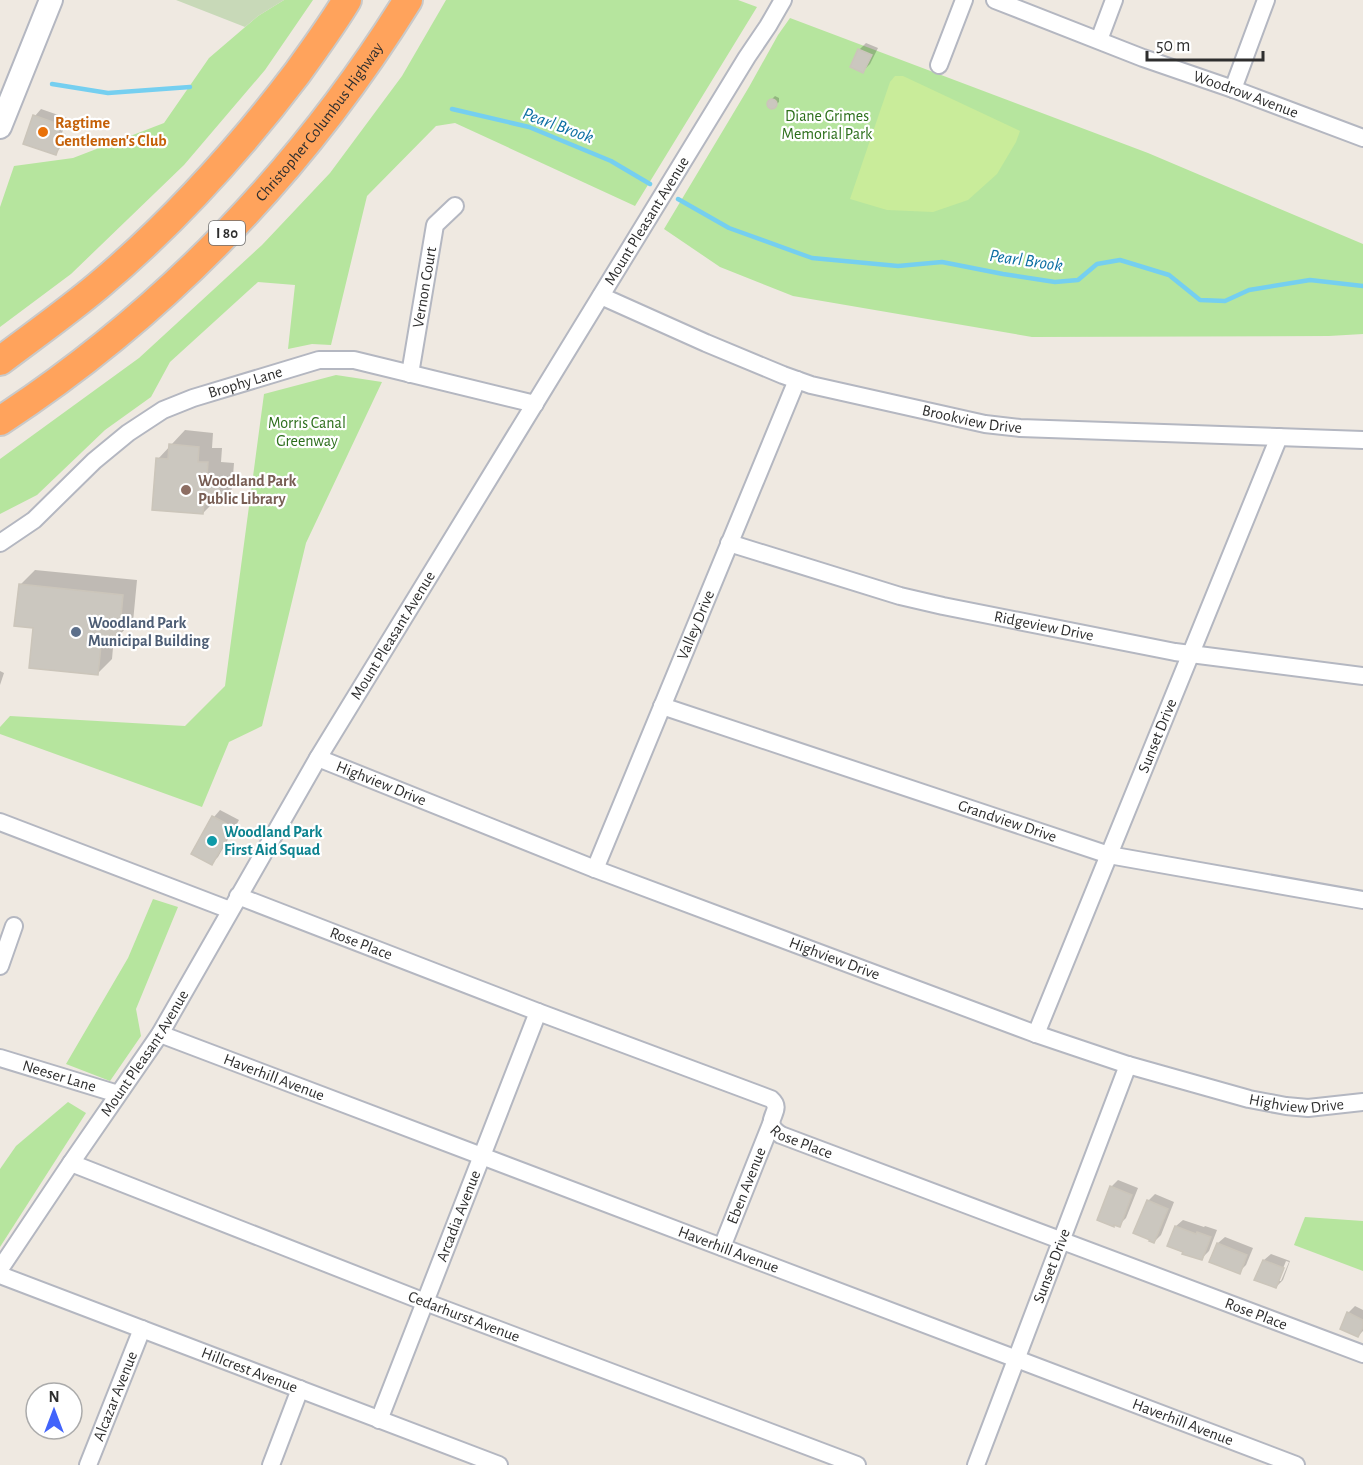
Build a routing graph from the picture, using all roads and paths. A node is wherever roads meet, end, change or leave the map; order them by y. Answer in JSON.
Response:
{"nodes":[{"id":1,"x":51,"y":0,"type":"edge"},
{"id":2,"x":347,"y":0,"type":"edge"},
{"id":3,"x":408,"y":0,"type":"edge"},
{"id":4,"x":783,"y":0,"type":"edge"},
{"id":5,"x":964,"y":0,"type":"edge"},
{"id":6,"x":995,"y":0,"type":"edge"},
{"id":7,"x":1114,"y":0,"type":"edge"},
{"id":8,"x":1266,"y":0,"type":"edge"},
{"id":9,"x":1099,"y":40,"type":"junction"},
{"id":10,"x":939,"y":64,"type":"dead end"},
{"id":11,"x":1233,"y":89,"type":"junction"},
{"id":12,"x":0,"y":127,"type":"edge"},
{"id":13,"x":1363,"y":138,"type":"edge"},
{"id":14,"x":455,"y":206,"type":"dead end"},
{"id":15,"x":601,"y":296,"type":"junction"},
{"id":16,"x":0,"y":361,"type":"edge"},
{"id":17,"x":410,"y":374,"type":"junction"},
{"id":18,"x":797,"y":380,"type":"junction"},
{"id":19,"x":535,"y":404,"type":"junction"},
{"id":20,"x":0,"y":421,"type":"edge"},
{"id":21,"x":1279,"y":437,"type":"junction"},
{"id":22,"x":1363,"y":440,"type":"edge"},
{"id":23,"x":0,"y":543,"type":"edge"},
{"id":24,"x":729,"y":543,"type":"junction"},
{"id":25,"x":1191,"y":654,"type":"junction"},
{"id":26,"x":1363,"y":676,"type":"edge"},
{"id":27,"x":662,"y":706,"type":"junction"},
{"id":28,"x":318,"y":758,"type":"junction"},
{"id":29,"x":0,"y":822,"type":"edge"},
{"id":30,"x":1109,"y":855,"type":"junction"},
{"id":31,"x":595,"y":869,"type":"junction"},
{"id":32,"x":1363,"y":900,"type":"edge"},
{"id":33,"x":234,"y":903,"type":"junction"},
{"id":34,"x":14,"y":926,"type":"dead end"},
{"id":35,"x":0,"y":966,"type":"edge"},
{"id":36,"x":538,"y":1012,"type":"junction"},
{"id":37,"x":160,"y":1034,"type":"junction"},
{"id":38,"x":1036,"y":1034,"type":"junction"},
{"id":39,"x":0,"y":1058,"type":"edge"},
{"id":40,"x":1128,"y":1065,"type":"junction"},
{"id":41,"x":118,"y":1094,"type":"junction"},
{"id":42,"x":1363,"y":1102,"type":"edge"},
{"id":43,"x":771,"y":1124,"type":"junction"},
{"id":44,"x":482,"y":1156,"type":"junction"},
{"id":45,"x":70,"y":1163,"type":"junction"},
{"id":46,"x":1062,"y":1239,"type":"junction"},
{"id":47,"x":722,"y":1247,"type":"junction"},
{"id":48,"x":0,"y":1269,"type":"edge"},
{"id":49,"x":0,"y":1275,"type":"edge"},
{"id":50,"x":425,"y":1302,"type":"junction"},
{"id":51,"x":142,"y":1329,"type":"junction"},
{"id":52,"x":1363,"y":1354,"type":"edge"},
{"id":53,"x":1016,"y":1359,"type":"junction"},
{"id":54,"x":300,"y":1389,"type":"junction"},
{"id":55,"x":379,"y":1420,"type":"junction"},
{"id":56,"x":88,"y":1465,"type":"edge"},
{"id":57,"x":271,"y":1465,"type":"edge"},
{"id":58,"x":499,"y":1465,"type":"edge"},
{"id":59,"x":857,"y":1465,"type":"edge"},
{"id":60,"x":976,"y":1465,"type":"edge"},
{"id":61,"x":1296,"y":1465,"type":"edge"}],
"edges":[{"from":1,"to":12,"type":"main road"},
{"from":2,"to":16,"type":"highway"},
{"from":3,"to":20,"type":"highway","name":"Christopher Columbus Highway","number":"I 80"},
{"from":4,"to":15,"type":"street","name":"Mount Pleasant Avenue"},
{"from":5,"to":10,"type":"street"},
{"from":6,"to":9,"type":"street","name":"Woodrow Avenue"},
{"from":7,"to":9,"type":"street"},
{"from":8,"to":11,"type":"street"},
{"from":9,"to":11,"type":"street","name":"Woodrow Avenue"},
{"from":11,"to":13,"type":"street","name":"Woodrow Avenue"},
{"from":14,"to":17,"type":"street","name":"Vernon Court"},
{"from":15,"to":18,"type":"street","name":"Brookview Drive"},
{"from":15,"to":19,"type":"street","name":"Mount Pleasant Avenue"},
{"from":17,"to":19,"type":"street","name":"Brophy Lane"},
{"from":17,"to":23,"type":"street","name":"Brophy Lane"},
{"from":18,"to":21,"type":"street","name":"Brookview Drive"},
{"from":18,"to":24,"type":"street","name":"Valley Drive"},
{"from":19,"to":28,"type":"street","name":"Mount Pleasant Avenue"},
{"from":21,"to":22,"type":"street","name":"Brookview Drive"},
{"from":21,"to":25,"type":"street","name":"Sunset Drive"},
{"from":24,"to":25,"type":"street","name":"Ridgeview Drive"},
{"from":24,"to":27,"type":"street","name":"Valley Drive"},
{"from":25,"to":26,"type":"street","name":"Ridgeview Drive"},
{"from":25,"to":30,"type":"street","name":"Sunset Drive"},
{"from":27,"to":30,"type":"street","name":"Grandview Drive"},
{"from":27,"to":31,"type":"street","name":"Valley Drive"},
{"from":28,"to":31,"type":"street","name":"Highview Drive"},
{"from":28,"to":33,"type":"street","name":"Mount Pleasant Avenue"},
{"from":29,"to":33,"type":"street","name":"Rose Place"},
{"from":30,"to":32,"type":"street","name":"Grandview Drive"},
{"from":30,"to":38,"type":"street","name":"Sunset Drive"},
{"from":31,"to":38,"type":"street","name":"Highview Drive"},
{"from":33,"to":36,"type":"street","name":"Rose Place"},
{"from":33,"to":37,"type":"street","name":"Mount Pleasant Avenue"},
{"from":34,"to":35,"type":"street"},
{"from":36,"to":43,"type":"street","name":"Rose Place"},
{"from":36,"to":44,"type":"street","name":"Arcadia Avenue"},
{"from":37,"to":41,"type":"street","name":"Mount Pleasant Avenue"},
{"from":37,"to":44,"type":"street","name":"Haverhill Avenue"},
{"from":38,"to":40,"type":"street","name":"Highview Drive"},
{"from":39,"to":41,"type":"street","name":"Neeser Lane"},
{"from":40,"to":42,"type":"street","name":"Highview Drive"},
{"from":40,"to":46,"type":"street","name":"Sunset Drive"},
{"from":41,"to":45,"type":"street","name":"Mount Pleasant Avenue"},
{"from":43,"to":46,"type":"street","name":"Rose Place"},
{"from":43,"to":47,"type":"street","name":"Eben Avenue"},
{"from":44,"to":47,"type":"street","name":"Haverhill Avenue"},
{"from":44,"to":50,"type":"street","name":"Arcadia Avenue"},
{"from":45,"to":48,"type":"street","name":"Mount Pleasant Avenue"},
{"from":45,"to":50,"type":"street","name":"Cedarhurst Avenue"},
{"from":46,"to":52,"type":"street","name":"Rose Place"},
{"from":46,"to":53,"type":"street","name":"Sunset Drive"},
{"from":47,"to":53,"type":"street","name":"Haverhill Avenue"},
{"from":49,"to":51,"type":"street","name":"Hillcrest Avenue"},
{"from":50,"to":55,"type":"street","name":"Arcadia Avenue"},
{"from":50,"to":59,"type":"street","name":"Cedarhurst Avenue"},
{"from":51,"to":54,"type":"street","name":"Hillcrest Avenue"},
{"from":51,"to":56,"type":"street","name":"Alcazar Avenue"},
{"from":53,"to":60,"type":"street","name":"Sunset Drive"},
{"from":53,"to":61,"type":"street","name":"Haverhill Avenue"},
{"from":54,"to":55,"type":"street","name":"Hillcrest Avenue"},
{"from":54,"to":57,"type":"street"},
{"from":55,"to":58,"type":"street","name":"Hillcrest Avenue"}]}
